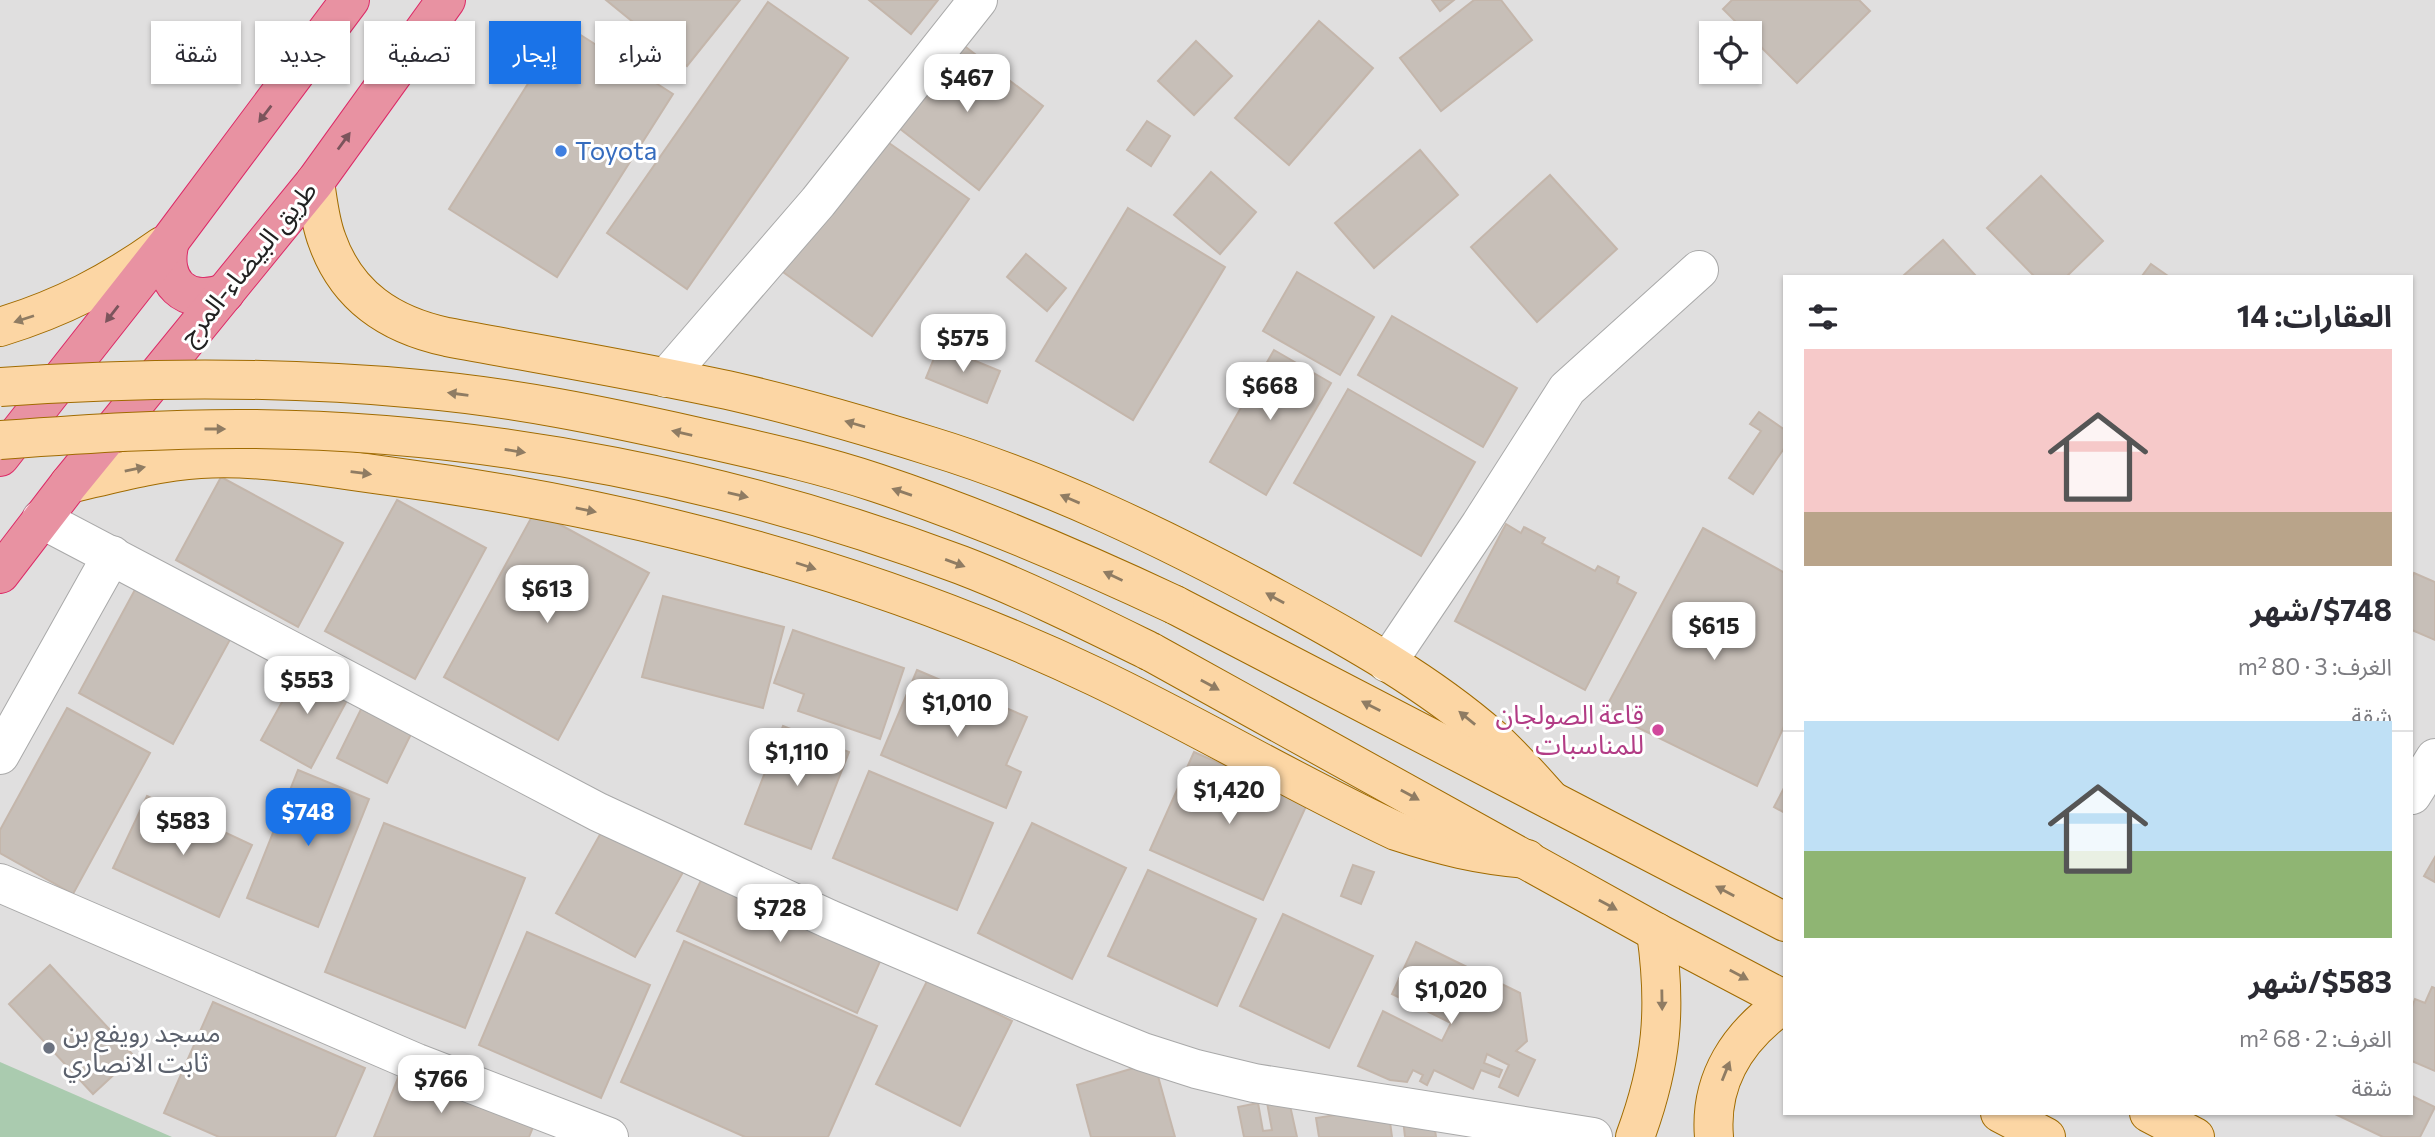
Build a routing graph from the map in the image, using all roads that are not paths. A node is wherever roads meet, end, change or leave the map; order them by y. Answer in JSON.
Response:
{"nodes":[{"id":1,"x":349,"y":0,"type":"edge"},
{"id":2,"x":446,"y":0,"type":"edge"},
{"id":3,"x":978,"y":0,"type":"edge"},
{"id":4,"x":314,"y":182,"type":"junction"},
{"id":5,"x":170,"y":241,"type":"junction"},
{"id":6,"x":1699,"y":270,"type":"dead end"},
{"id":7,"x":225,"y":293,"type":"junction"},
{"id":8,"x":0,"y":327,"type":"edge"},
{"id":9,"x":666,"y":378,"type":"junction"},
{"id":10,"x":0,"y":387,"type":"edge"},
{"id":11,"x":0,"y":440,"type":"edge"},
{"id":12,"x":0,"y":457,"type":"edge"},
{"id":13,"x":69,"y":484,"type":"junction"},
{"id":14,"x":41,"y":519,"type":"junction"},
{"id":15,"x":112,"y":555,"type":"junction"},
{"id":16,"x":0,"y":574,"type":"edge"},
{"id":17,"x":1387,"y":663,"type":"junction"},
{"id":18,"x":0,"y":755,"type":"edge"},
{"id":19,"x":2435,"y":758,"type":"edge"},
{"id":20,"x":2413,"y":793,"type":"edge"},
{"id":21,"x":1551,"y":800,"type":"junction"},
{"id":22,"x":1527,"y":859,"type":"junction"},
{"id":23,"x":0,"y":883,"type":"edge"},
{"id":24,"x":1783,"y":921,"type":"edge"},
{"id":25,"x":1657,"y":932,"type":"junction"},
{"id":26,"x":1783,"y":1000,"type":"edge"},
{"id":27,"x":1783,"y":1003,"type":"edge"},
{"id":28,"x":2004,"y":1115,"type":"edge"},
{"id":29,"x":2153,"y":1115,"type":"edge"},
{"id":30,"x":609,"y":1137,"type":"edge"},
{"id":31,"x":1593,"y":1137,"type":"edge"},
{"id":32,"x":1634,"y":1137,"type":"edge"},
{"id":33,"x":1714,"y":1137,"type":"edge"},
{"id":34,"x":2046,"y":1137,"type":"edge"},
{"id":35,"x":2195,"y":1137,"type":"edge"}],
"edges":[{"from":1,"to":5,"type":"highway","one_way":true},
{"from":4,"to":2,"type":"highway","name":"طريق البيضاء-المرج","one_way":true},
{"from":3,"to":9,"type":"street"},
{"from":4,"to":7,"type":"highway","name":"طريق البيضاء-المرج"},
{"from":4,"to":9,"type":"main road"},
{"from":5,"to":7,"type":"highway"},
{"from":5,"to":8,"type":"main road","one_way":true},
{"from":5,"to":12,"type":"highway","one_way":true},
{"from":6,"to":17,"type":"street"},
{"from":7,"to":13,"type":"highway","name":"طريق البيضاء-المرج"},
{"from":17,"to":9,"type":"main road","one_way":true},
{"from":21,"to":10,"type":"main road","one_way":true,"bridge":true},
{"from":11,"to":22,"type":"main road","one_way":true,"bridge":true},
{"from":13,"to":14,"type":"highway","name":"طريق البيضاء-المرج"},
{"from":13,"to":22,"type":"main road","one_way":true},
{"from":14,"to":15,"type":"street"},
{"from":14,"to":16,"type":"highway","name":"طريق البيضاء-المرج"},
{"from":15,"to":18,"type":"street"},
{"from":15,"to":31,"type":"street"},
{"from":21,"to":17,"type":"main road","one_way":true},
{"from":19,"to":20,"type":"street"},
{"from":24,"to":21,"type":"main road","one_way":true},
{"from":22,"to":25,"type":"main road","one_way":true},
{"from":23,"to":30,"type":"street"},
{"from":25,"to":26,"type":"main road","one_way":true},
{"from":25,"to":32,"type":"main road","one_way":true},
{"from":33,"to":27,"type":"main road","one_way":true},
{"from":28,"to":34,"type":"main road"},
{"from":29,"to":35,"type":"main road"}]}
